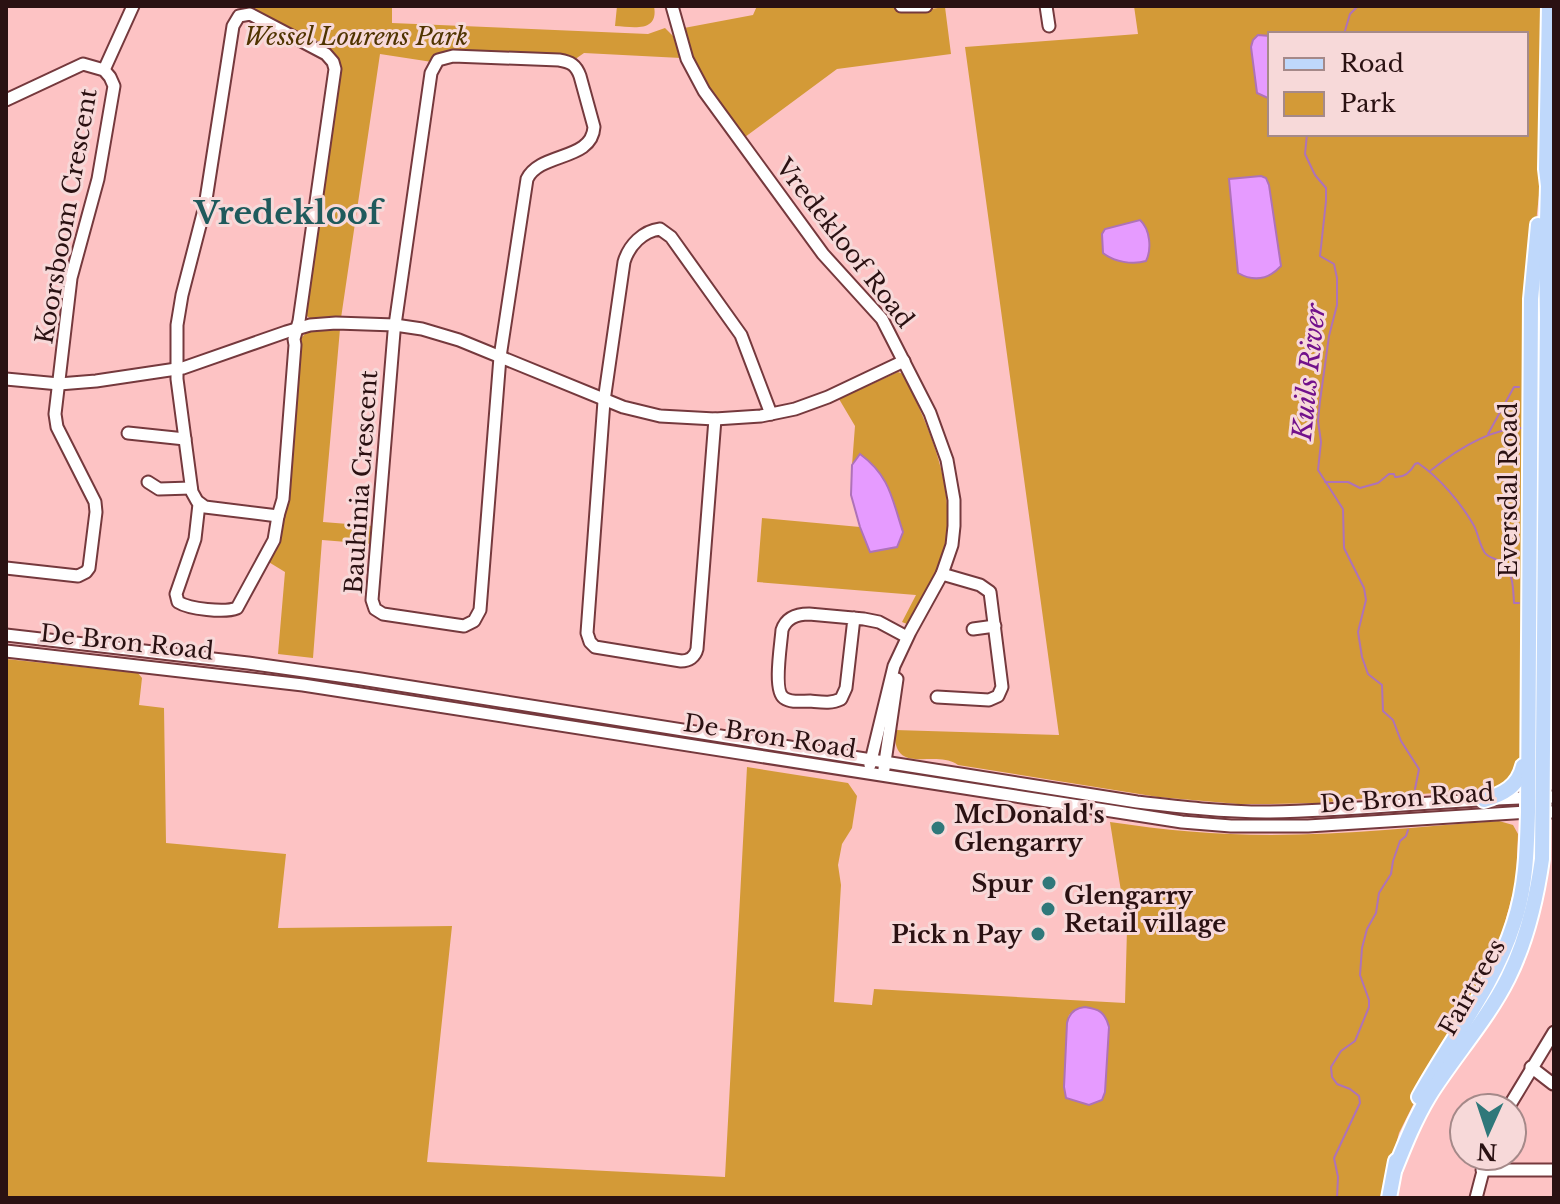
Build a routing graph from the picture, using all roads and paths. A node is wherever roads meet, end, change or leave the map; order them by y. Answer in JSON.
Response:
{"nodes":[{"id":1,"x":133,"y":6,"type":"edge"},
{"id":2,"x":672,"y":6,"type":"edge"},
{"id":3,"x":901,"y":6,"type":"edge"},
{"id":4,"x":926,"y":6,"type":"edge"},
{"id":5,"x":1046,"y":6,"type":"edge"},
{"id":6,"x":1549,"y":6,"type":"edge"},
{"id":7,"x":1049,"y":26,"type":"dead end"},
{"id":8,"x":104,"y":70,"type":"junction"},
{"id":9,"x":6,"y":100,"type":"edge"},
{"id":10,"x":1546,"y":169,"type":"junction"},
{"id":11,"x":395,"y":325,"type":"junction"},
{"id":12,"x":297,"y":329,"type":"junction"},
{"id":13,"x":500,"y":357,"type":"junction"},
{"id":14,"x":904,"y":361,"type":"junction"},
{"id":15,"x":177,"y":369,"type":"junction"},
{"id":16,"x":6,"y":379,"type":"edge"},
{"id":17,"x":59,"y":384,"type":"junction"},
{"id":18,"x":1530,"y":396,"type":"junction"},
{"id":19,"x":1550,"y":396,"type":"edge"},
{"id":20,"x":604,"y":401,"type":"junction"},
{"id":21,"x":771,"y":414,"type":"junction"},
{"id":22,"x":715,"y":419,"type":"junction"},
{"id":23,"x":128,"y":433,"type":"dead end"},
{"id":24,"x":185,"y":439,"type":"junction"},
{"id":25,"x":148,"y":482,"type":"dead end"},
{"id":26,"x":191,"y":488,"type":"junction"},
{"id":27,"x":199,"y":504,"type":"junction"},
{"id":28,"x":278,"y":516,"type":"junction"},
{"id":29,"x":6,"y":568,"type":"edge"},
{"id":30,"x":942,"y":574,"type":"junction"},
{"id":31,"x":854,"y":618,"type":"junction"},
{"id":32,"x":995,"y":626,"type":"junction"},
{"id":33,"x":973,"y":629,"type":"dead end"},
{"id":34,"x":6,"y":635,"type":"edge"},
{"id":35,"x":907,"y":637,"type":"junction"},
{"id":36,"x":6,"y":651,"type":"edge"},
{"id":37,"x":902,"y":651,"type":"junction"},
{"id":38,"x":937,"y":697,"type":"dead end"},
{"id":39,"x":1527,"y":752,"type":"junction"},
{"id":40,"x":871,"y":759,"type":"junction"},
{"id":41,"x":885,"y":761,"type":"junction"},
{"id":42,"x":869,"y":775,"type":"junction"},
{"id":43,"x":882,"y":777,"type":"junction"},
{"id":44,"x":1484,"y":800,"type":"junction"},
{"id":45,"x":1542,"y":804,"type":"edge"},
{"id":46,"x":1554,"y":1032,"type":"edge"},
{"id":47,"x":1531,"y":1067,"type":"junction"},
{"id":48,"x":1553,"y":1084,"type":"edge"},
{"id":49,"x":1517,"y":1092,"type":"edge"},
{"id":50,"x":1528,"y":1170,"type":"edge"},
{"id":51,"x":1554,"y":1170,"type":"edge"},
{"id":52,"x":1482,"y":1172,"type":"edge"},
{"id":53,"x":1389,"y":1198,"type":"edge"},
{"id":54,"x":1476,"y":1198,"type":"edge"}],
"edges":[{"from":1,"to":8,"type":"street"},
{"from":2,"to":14,"type":"street","name":"Vredekloof Road"},
{"from":3,"to":4,"type":"street"},
{"from":5,"to":7,"type":"street"},
{"from":6,"to":10,"type":"main road","name":"Eversdal Road"},
{"from":8,"to":9,"type":"street","name":"Koorsboom Crescent"},
{"from":8,"to":17,"type":"street","name":"Koorsboom Crescent"},
{"from":10,"to":18,"type":"main road","name":"Eversdal Road"},
{"from":10,"to":19,"type":"main road","name":"Eversdal Road"},
{"from":11,"to":12,"type":"street"},
{"from":11,"to":13,"type":"street"},
{"from":11,"to":13,"type":"street","name":"Bauhinia Crescent"},
{"from":11,"to":13,"type":"street"},
{"from":12,"to":15,"type":"street"},
{"from":12,"to":15,"type":"street"},
{"from":12,"to":28,"type":"street"},
{"from":13,"to":20,"type":"street"},
{"from":14,"to":21,"type":"street"},
{"from":14,"to":30,"type":"street","name":"Vredekloof Road"},
{"from":15,"to":17,"type":"street"},
{"from":15,"to":24,"type":"street"},
{"from":16,"to":17,"type":"street"},
{"from":17,"to":29,"type":"street","name":"Koorsboom Crescent"},
{"from":18,"to":19,"type":"street"},
{"from":18,"to":39,"type":"main road","name":"Eversdal Road"},
{"from":19,"to":45,"type":"main road","name":"Eversdal Road"},
{"from":20,"to":21,"type":"street"},
{"from":20,"to":22,"type":"street"},
{"from":20,"to":22,"type":"street"},
{"from":21,"to":22,"type":"street"},
{"from":23,"to":24,"type":"street"},
{"from":24,"to":26,"type":"street"},
{"from":25,"to":26,"type":"street"},
{"from":26,"to":27,"type":"street"},
{"from":27,"to":28,"type":"street"},
{"from":27,"to":28,"type":"street"},
{"from":30,"to":32,"type":"street"},
{"from":30,"to":35,"type":"street","name":"Vredekloof Road"},
{"from":31,"to":31,"type":"street"},
{"from":31,"to":35,"type":"street"},
{"from":32,"to":33,"type":"street"},
{"from":32,"to":38,"type":"street"},
{"from":34,"to":40,"type":"street","name":"De Bron Road"},
{"from":35,"to":37,"type":"street","name":"Vredekloof Road"},
{"from":36,"to":42,"type":"street","name":"De Bron Road"},
{"from":37,"to":40,"type":"street","name":"Vredekloof Road"},
{"from":37,"to":41,"type":"street","name":"Vredekloof Road"},
{"from":39,"to":44,"type":"main road"},
{"from":39,"to":45,"type":"main road","name":"Eversdal Road"},
{"from":40,"to":41,"type":"street","name":"De Bron Road"},
{"from":40,"to":42,"type":"street","name":"Vredekloof Road"},
{"from":41,"to":43,"type":"street","name":"Vredekloof Road"},
{"from":41,"to":44,"type":"street","name":"De Bron Road"},
{"from":42,"to":43,"type":"street","name":"De Bron Road"},
{"from":43,"to":45,"type":"street","name":"De Bron Road"},
{"from":44,"to":45,"type":"street","name":"De Bron Road"},
{"from":45,"to":53,"type":"main road","name":"Fairtrees"},
{"from":46,"to":47,"type":"street"},
{"from":47,"to":48,"type":"street"},
{"from":47,"to":49,"type":"street"},
{"from":50,"to":51,"type":"street"},
{"from":52,"to":54,"type":"street"}]}
